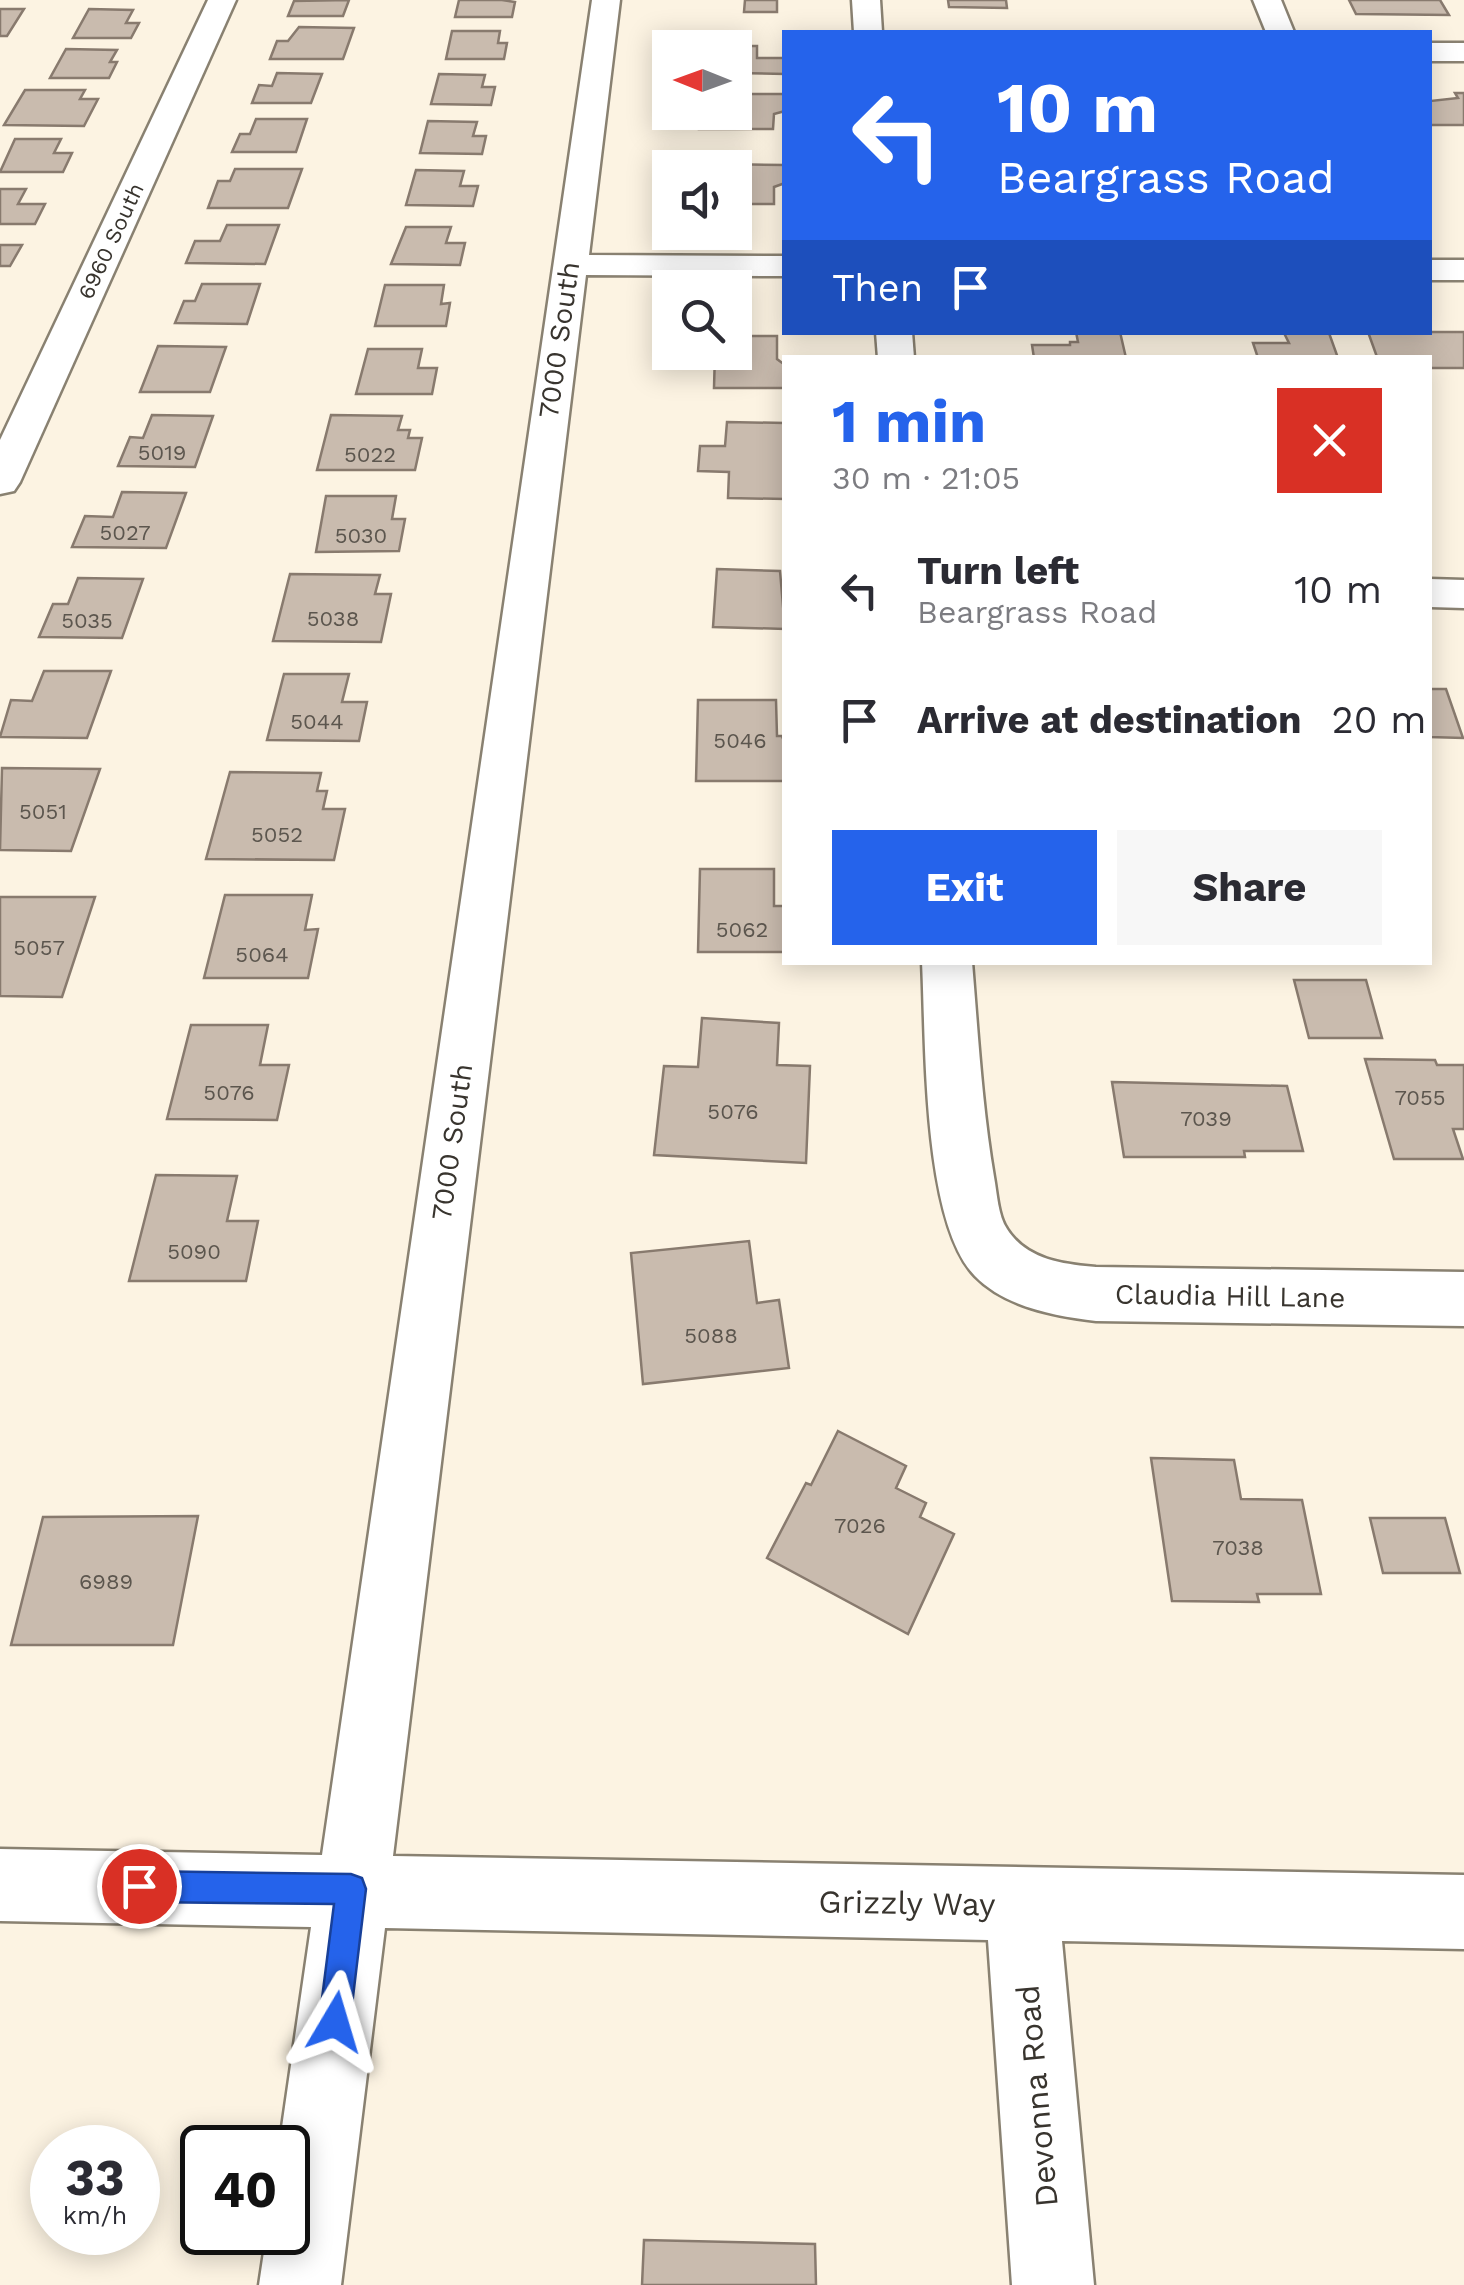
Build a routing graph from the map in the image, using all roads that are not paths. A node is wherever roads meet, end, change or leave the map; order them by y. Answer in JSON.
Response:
{"nodes":[{"id":1,"x":222,"y":0,"type":"edge"},
{"id":2,"x":606,"y":0,"type":"edge"},
{"id":3,"x":866,"y":0,"type":"edge"},
{"id":4,"x":1266,"y":0,"type":"edge"},
{"id":5,"x":868,"y":30,"type":"edge"},
{"id":6,"x":1279,"y":30,"type":"edge"},
{"id":7,"x":1432,"y":52,"type":"edge"},
{"id":8,"x":1464,"y":52,"type":"edge"},
{"id":9,"x":569,"y":265,"type":"junction"},
{"id":10,"x":782,"y":266,"type":"edge"},
{"id":11,"x":1432,"y":270,"type":"edge"},
{"id":12,"x":1464,"y":270,"type":"edge"},
{"id":13,"x":0,"y":482,"type":"edge"},
{"id":14,"x":1432,"y":593,"type":"edge"},
{"id":15,"x":1464,"y":594,"type":"edge"},
{"id":16,"x":947,"y":965,"type":"edge"},
{"id":17,"x":1464,"y":1299,"type":"edge"},
{"id":18,"x":0,"y":1884,"type":"edge"},
{"id":19,"x":351,"y":1889,"type":"junction"},
{"id":20,"x":1022,"y":1906,"type":"junction"},
{"id":21,"x":1464,"y":1912,"type":"edge"},
{"id":22,"x":300,"y":2285,"type":"edge"},
{"id":23,"x":1053,"y":2285,"type":"edge"}],
"edges":[{"from":1,"to":13,"type":"street","name":"6960 South"},
{"from":2,"to":9,"type":"street","name":"7000 South"},
{"from":3,"to":5,"type":"street"},
{"from":4,"to":6,"type":"street"},
{"from":7,"to":8,"type":"street"},
{"from":9,"to":10,"type":"street"},
{"from":9,"to":19,"type":"street","name":"7000 South"},
{"from":11,"to":12,"type":"street"},
{"from":14,"to":15,"type":"street"},
{"from":16,"to":17,"type":"street","name":"Claudia Hill Lane"},
{"from":18,"to":19,"type":"street","name":"Grizzly Way"},
{"from":19,"to":20,"type":"street","name":"Grizzly Way"},
{"from":19,"to":22,"type":"street","name":"7000 South"},
{"from":20,"to":21,"type":"street","name":"Grizzly Way"},
{"from":20,"to":23,"type":"street","name":"Devonna Road"}]}
